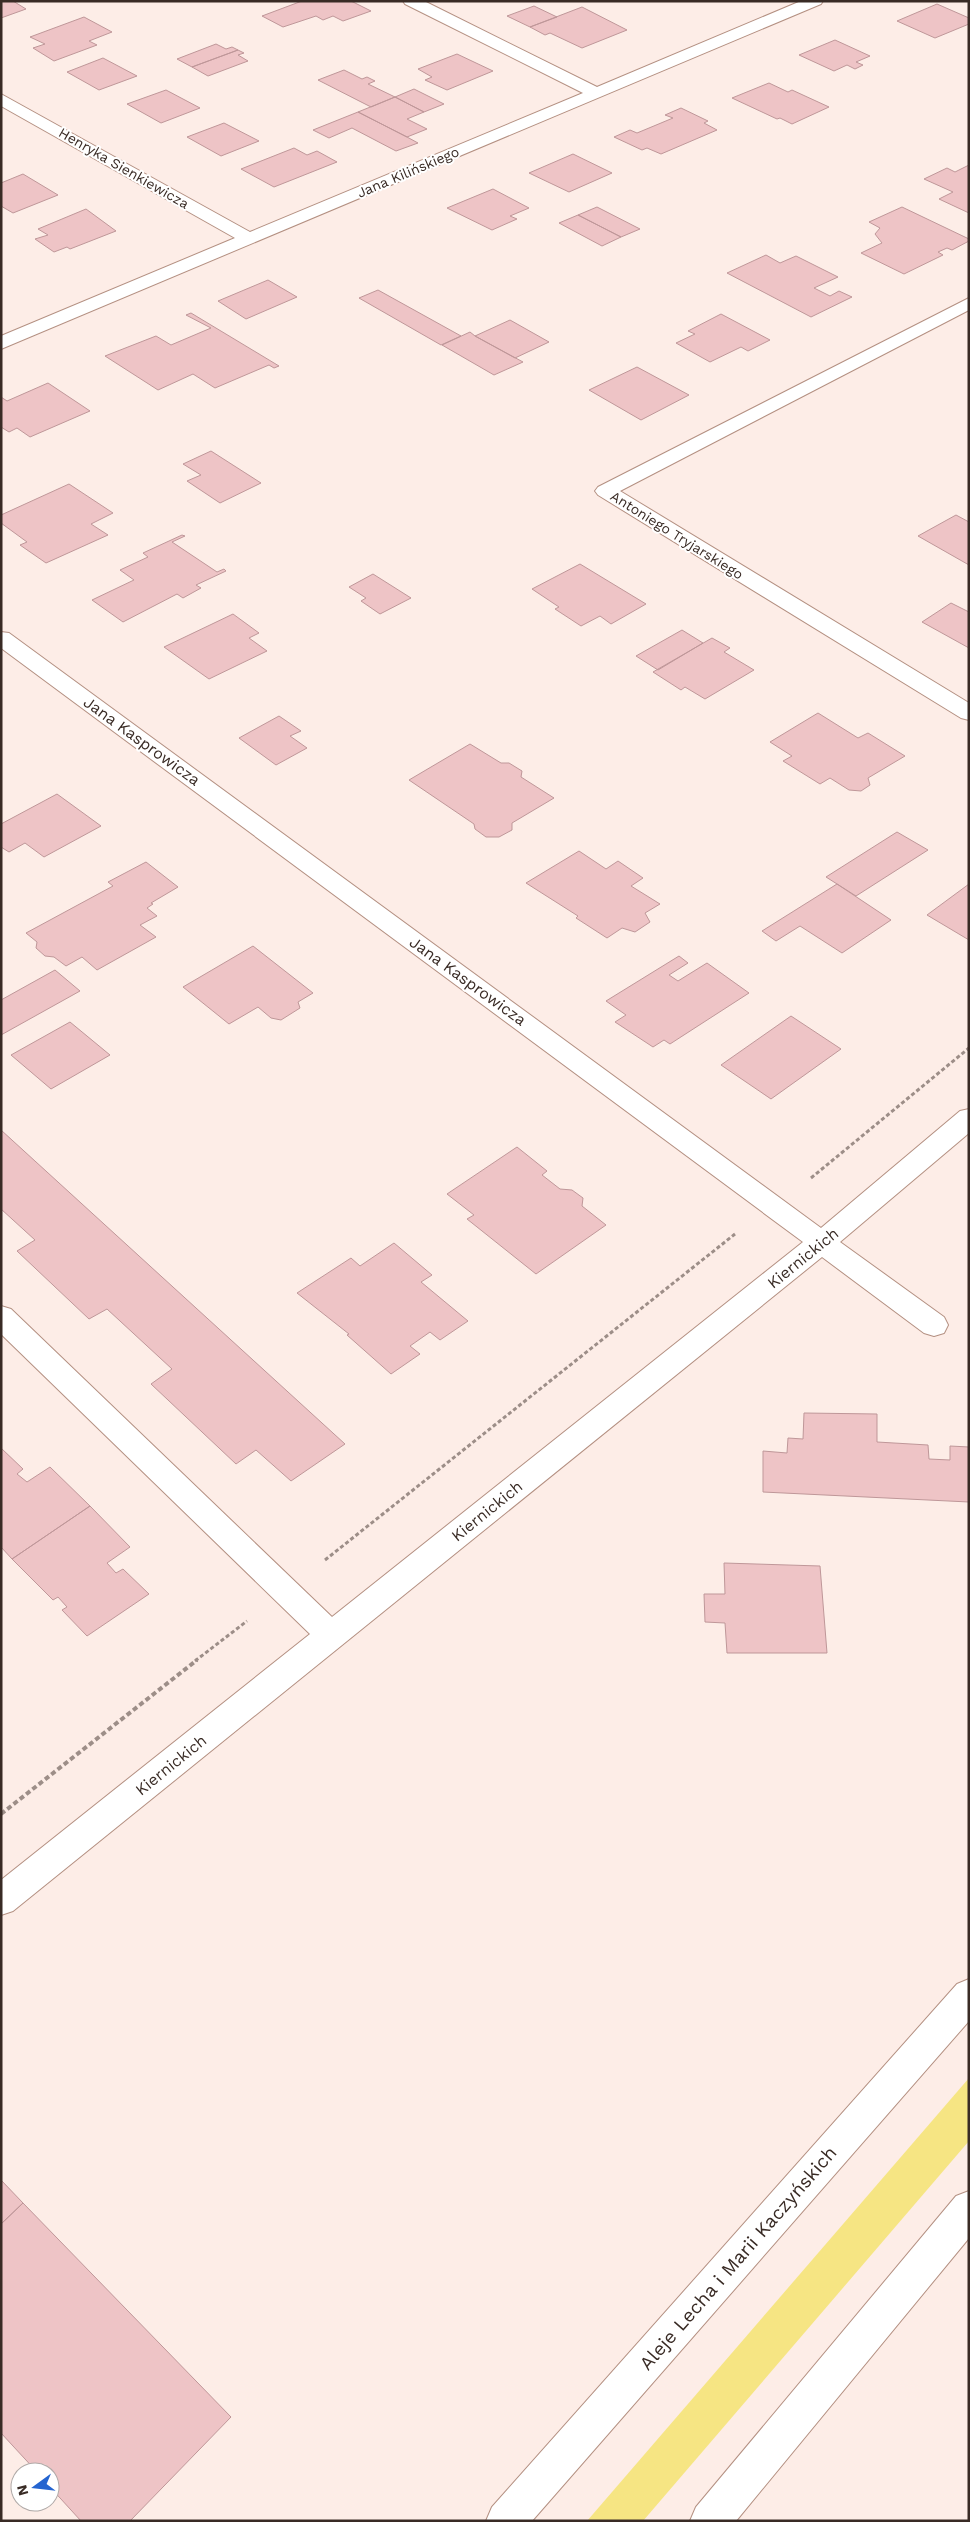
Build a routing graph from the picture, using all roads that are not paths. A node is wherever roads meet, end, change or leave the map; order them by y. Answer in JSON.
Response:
{"nodes":[{"id":1,"x":411,"y":1,"type":"edge"},
{"id":2,"x":815,"y":1,"type":"edge"},
{"id":3,"x":596,"y":93,"type":"junction"},
{"id":4,"x":1,"y":98,"type":"edge"},
{"id":5,"x":247,"y":238,"type":"junction"},
{"id":6,"x":969,"y":304,"type":"edge"},
{"id":7,"x":1,"y":343,"type":"edge"},
{"id":8,"x":1,"y":638,"type":"edge"},
{"id":9,"x":969,"y":713,"type":"edge"},
{"id":10,"x":969,"y":1118,"type":"edge"},
{"id":11,"x":823,"y":1241,"type":"junction"},
{"id":12,"x":1,"y":1317,"type":"edge"},
{"id":13,"x":934,"y":1325,"type":"dead end"},
{"id":14,"x":332,"y":1636,"type":"junction"},
{"id":15,"x":1,"y":1900,"type":"edge"},
{"id":16,"x":969,"y":1995,"type":"edge"},
{"id":17,"x":969,"y":2209,"type":"edge"},
{"id":18,"x":506,"y":2521,"type":"edge"},
{"id":19,"x":710,"y":2521,"type":"edge"}],
"edges":[{"from":1,"to":3,"type":"street"},
{"from":2,"to":3,"type":"street","name":"Jana Kilińskiego"},
{"from":3,"to":5,"type":"street","name":"Jana Kilińskiego"},
{"from":4,"to":5,"type":"street","name":"Henryka Sienkiewicza"},
{"from":5,"to":7,"type":"street","name":"Jana Kilińskiego"},
{"from":6,"to":9,"type":"street","name":"Antoniego Tryjarskiego"},
{"from":8,"to":11,"type":"street","name":"Jana Kasprowicza"},
{"from":10,"to":11,"type":"street","name":"Kiernickich"},
{"from":11,"to":13,"type":"street","name":"Jana Kasprowicza"},
{"from":11,"to":14,"type":"street","name":"Kiernickich"},
{"from":12,"to":14,"type":"street"},
{"from":14,"to":15,"type":"street","name":"Kiernickich"},
{"from":16,"to":18,"type":"street","name":"Aleje Lecha i Marii Kaczyńskich"},
{"from":17,"to":19,"type":"street"}]}
